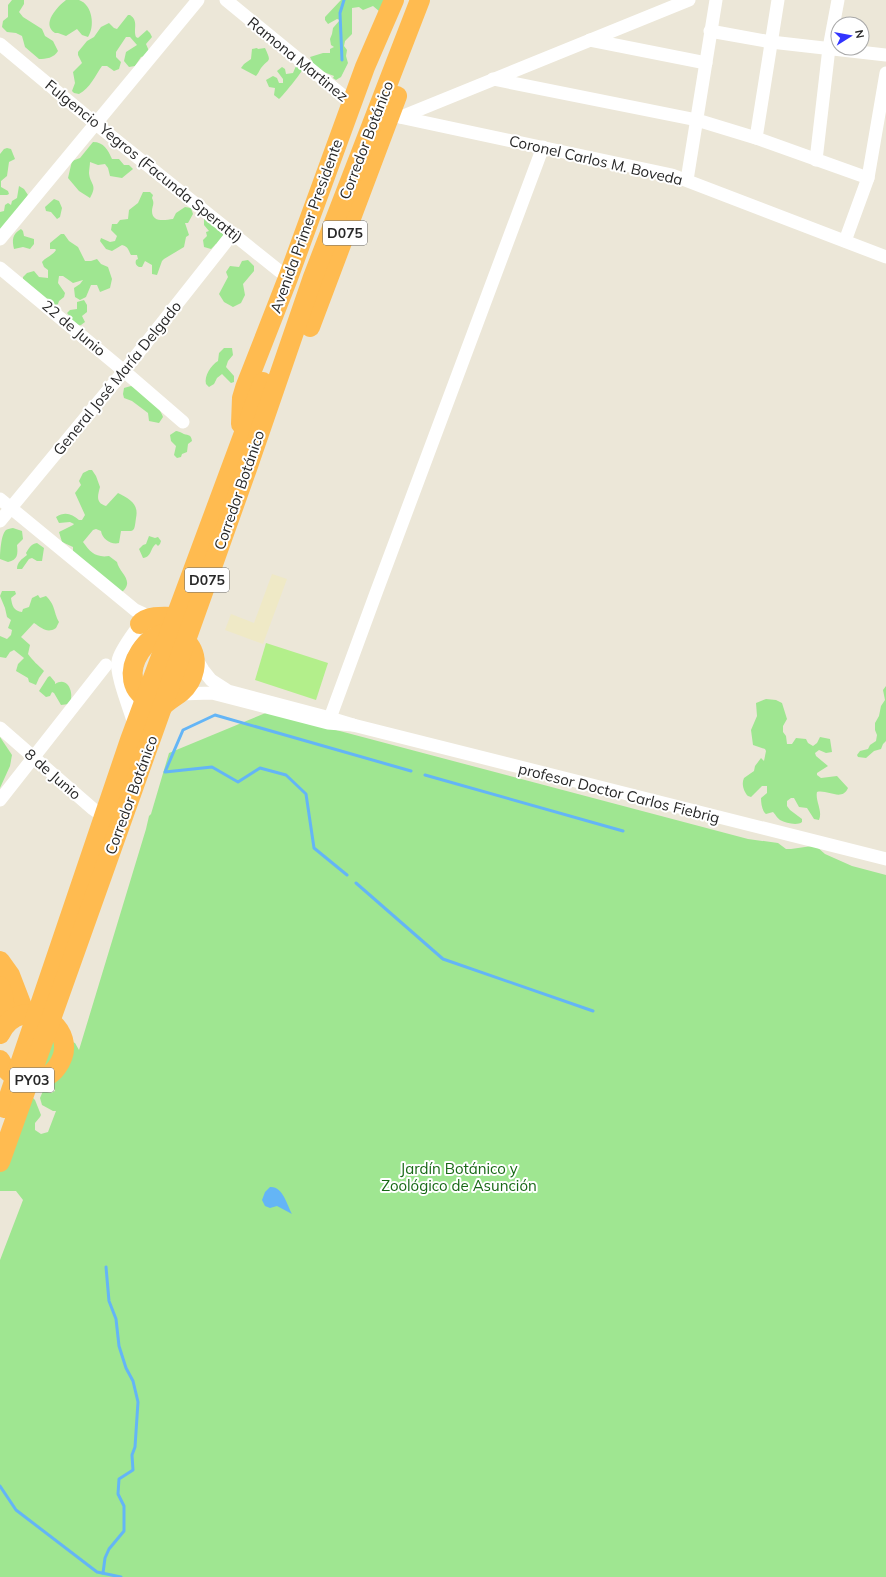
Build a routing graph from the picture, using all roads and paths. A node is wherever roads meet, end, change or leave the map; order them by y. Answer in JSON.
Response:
{"nodes":[{"id":1,"x":198,"y":0,"type":"edge"},
{"id":2,"x":226,"y":0,"type":"edge"},
{"id":3,"x":394,"y":0,"type":"edge"},
{"id":4,"x":405,"y":0,"type":"edge"},
{"id":5,"x":420,"y":0,"type":"edge"},
{"id":6,"x":430,"y":0,"type":"edge"},
{"id":7,"x":689,"y":0,"type":"edge"},
{"id":8,"x":716,"y":0,"type":"edge"},
{"id":9,"x":778,"y":0,"type":"edge"},
{"id":10,"x":838,"y":0,"type":"edge"},
{"id":11,"x":710,"y":31,"type":"junction"},
{"id":12,"x":590,"y":40,"type":"junction"},
{"id":13,"x":771,"y":42,"type":"junction"},
{"id":14,"x":0,"y":44,"type":"edge"},
{"id":15,"x":829,"y":48,"type":"junction"},
{"id":16,"x":886,"y":55,"type":"edge"},
{"id":17,"x":706,"y":63,"type":"junction"},
{"id":18,"x":886,"y":73,"type":"edge"},
{"id":19,"x":493,"y":79,"type":"junction"},
{"id":20,"x":352,"y":103,"type":"junction"},
{"id":21,"x":396,"y":116,"type":"junction"},
{"id":22,"x":883,"y":116,"type":"edge"},
{"id":23,"x":697,"y":120,"type":"junction"},
{"id":24,"x":96,"y":124,"type":"junction"},
{"id":25,"x":756,"y":138,"type":"junction"},
{"id":26,"x":543,"y":147,"type":"junction"},
{"id":27,"x":816,"y":160,"type":"junction"},
{"id":28,"x":868,"y":178,"type":"junction"},
{"id":29,"x":687,"y":180,"type":"junction"},
{"id":30,"x":233,"y":232,"type":"junction"},
{"id":31,"x":0,"y":240,"type":"edge"},
{"id":32,"x":845,"y":241,"type":"junction"},
{"id":33,"x":886,"y":257,"type":"edge"},
{"id":34,"x":0,"y":268,"type":"edge"},
{"id":35,"x":288,"y":278,"type":"junction"},
{"id":36,"x":124,"y":371,"type":"junction"},
{"id":37,"x":183,"y":422,"type":"dead end"},
{"id":38,"x":243,"y":457,"type":"junction"},
{"id":39,"x":0,"y":499,"type":"edge"},
{"id":40,"x":11,"y":508,"type":"junction"},
{"id":41,"x":0,"y":521,"type":"edge"},
{"id":42,"x":185,"y":617,"type":"junction"},
{"id":43,"x":147,"y":622,"type":"junction"},
{"id":44,"x":193,"y":653,"type":"junction"},
{"id":45,"x":106,"y":665,"type":"dead end"},
{"id":46,"x":132,"y":675,"type":"junction"},
{"id":47,"x":177,"y":695,"type":"junction"},
{"id":48,"x":330,"y":718,"type":"junction"},
{"id":49,"x":353,"y":725,"type":"junction"},
{"id":50,"x":0,"y":728,"type":"edge"},
{"id":51,"x":137,"y":735,"type":"junction"},
{"id":52,"x":34,"y":756,"type":"junction"},
{"id":53,"x":0,"y":800,"type":"edge"},
{"id":54,"x":107,"y":820,"type":"junction"},
{"id":55,"x":886,"y":859,"type":"edge"},
{"id":56,"x":0,"y":961,"type":"edge"},
{"id":57,"x":0,"y":986,"type":"edge"},
{"id":58,"x":26,"y":1014,"type":"junction"},
{"id":59,"x":60,"y":1032,"type":"junction"},
{"id":60,"x":0,"y":1034,"type":"edge"},
{"id":61,"x":2,"y":1063,"type":"edge"},
{"id":62,"x":36,"y":1080,"type":"junction"},
{"id":63,"x":2,"y":1109,"type":"edge"},
{"id":64,"x":0,"y":1132,"type":"edge"},
{"id":65,"x":0,"y":1146,"type":"edge"},
{"id":66,"x":0,"y":1162,"type":"edge"}],
"edges":[{"from":1,"to":24,"type":"street"},
{"from":2,"to":20,"type":"street","name":"Ramona Martinez"},
{"from":3,"to":20,"type":"highway","name":"Avenida Primer Presidente","number":"D075"},
{"from":4,"to":63,"type":"highway","name":"Corredor Botánico","number":"D075"},
{"from":5,"to":66,"type":"highway","name":"Corredor Botánico","number":"D075"},
{"from":6,"to":21,"type":"highway","name":"Avenida Primer Presidente","number":"D075"},
{"from":7,"to":12,"type":"street"},
{"from":8,"to":11,"type":"street"},
{"from":9,"to":13,"type":"street"},
{"from":10,"to":15,"type":"street"},
{"from":11,"to":13,"type":"street"},
{"from":11,"to":17,"type":"street"},
{"from":12,"to":17,"type":"street"},
{"from":12,"to":19,"type":"street"},
{"from":13,"to":15,"type":"street"},
{"from":13,"to":25,"type":"street"},
{"from":14,"to":24,"type":"street","name":"Fulgencio Yegros (Facunda Speratti)"},
{"from":15,"to":16,"type":"street"},
{"from":15,"to":27,"type":"street"},
{"from":17,"to":23,"type":"street"},
{"from":18,"to":22,"type":"street"},
{"from":19,"to":21,"type":"street"},
{"from":19,"to":23,"type":"street"},
{"from":20,"to":35,"type":"highway","name":"Avenida Primer Presidente","number":"D075"},
{"from":21,"to":26,"type":"street","name":"Coronel Carlos M. Boveda"},
{"from":21,"to":38,"type":"highway","name":"Avenida Primer Presidente","number":"D075"},
{"from":22,"to":28,"type":"street"},
{"from":23,"to":25,"type":"street"},
{"from":23,"to":29,"type":"street"},
{"from":24,"to":30,"type":"street","name":"Fulgencio Yegros (Facunda Speratti)"},
{"from":24,"to":31,"type":"street"},
{"from":25,"to":27,"type":"street"},
{"from":26,"to":29,"type":"street","name":"Coronel Carlos M. Boveda"},
{"from":26,"to":48,"type":"street"},
{"from":27,"to":28,"type":"street"},
{"from":28,"to":32,"type":"street"},
{"from":29,"to":32,"type":"street","name":"Coronel Carlos M. Boveda"},
{"from":30,"to":35,"type":"street","name":"Fulgencio Yegros (Facunda Speratti)"},
{"from":30,"to":36,"type":"street","name":"General José María Delgado"},
{"from":32,"to":33,"type":"street","name":"Coronel Carlos M. Boveda"},
{"from":34,"to":36,"type":"street","name":"22 de Junio"},
{"from":35,"to":38,"type":"highway","name":"Avenida Primer Presidente","number":"D075"},
{"from":36,"to":37,"type":"street","name":"22 de Junio"},
{"from":36,"to":40,"type":"street","name":"General José María Delgado"},
{"from":38,"to":42,"type":"highway","name":"Avenida Primer Presidente","number":"D075"},
{"from":39,"to":40,"type":"street"},
{"from":40,"to":41,"type":"street","name":"General José María Delgado"},
{"from":40,"to":43,"type":"street"},
{"from":42,"to":43,"type":"highway"},
{"from":42,"to":44,"type":"highway"},
{"from":43,"to":44,"type":"highway"},
{"from":43,"to":46,"type":"highway"},
{"from":43,"to":51,"type":"street"},
{"from":44,"to":47,"type":"highway"},
{"from":44,"to":48,"type":"street","name":"profesor Doctor Carlos Fiebrig"},
{"from":45,"to":52,"type":"street"},
{"from":46,"to":47,"type":"highway"},
{"from":46,"to":51,"type":"highway"},
{"from":47,"to":49,"type":"street","name":"profesor Doctor Carlos Fiebrig"},
{"from":47,"to":59,"type":"highway"},
{"from":48,"to":49,"type":"street","name":"profesor Doctor Carlos Fiebrig"},
{"from":49,"to":55,"type":"street","name":"profesor Doctor Carlos Fiebrig"},
{"from":50,"to":52,"type":"street","name":"8 de Junio"},
{"from":51,"to":54,"type":"highway"},
{"from":52,"to":53,"type":"street"},
{"from":52,"to":54,"type":"street","name":"8 de Junio"},
{"from":54,"to":58,"type":"highway"},
{"from":56,"to":58,"type":"highway"},
{"from":57,"to":60,"type":"highway"},
{"from":58,"to":59,"type":"highway"},
{"from":58,"to":60,"type":"highway"},
{"from":59,"to":62,"type":"highway","number":"PY03"},
{"from":61,"to":62,"type":"highway","number":"PY03"},
{"from":61,"to":63,"type":"highway","number":"PY03"},
{"from":62,"to":65,"type":"highway","number":"PY03"},
{"from":63,"to":64,"type":"highway","number":"PY03"}]}
